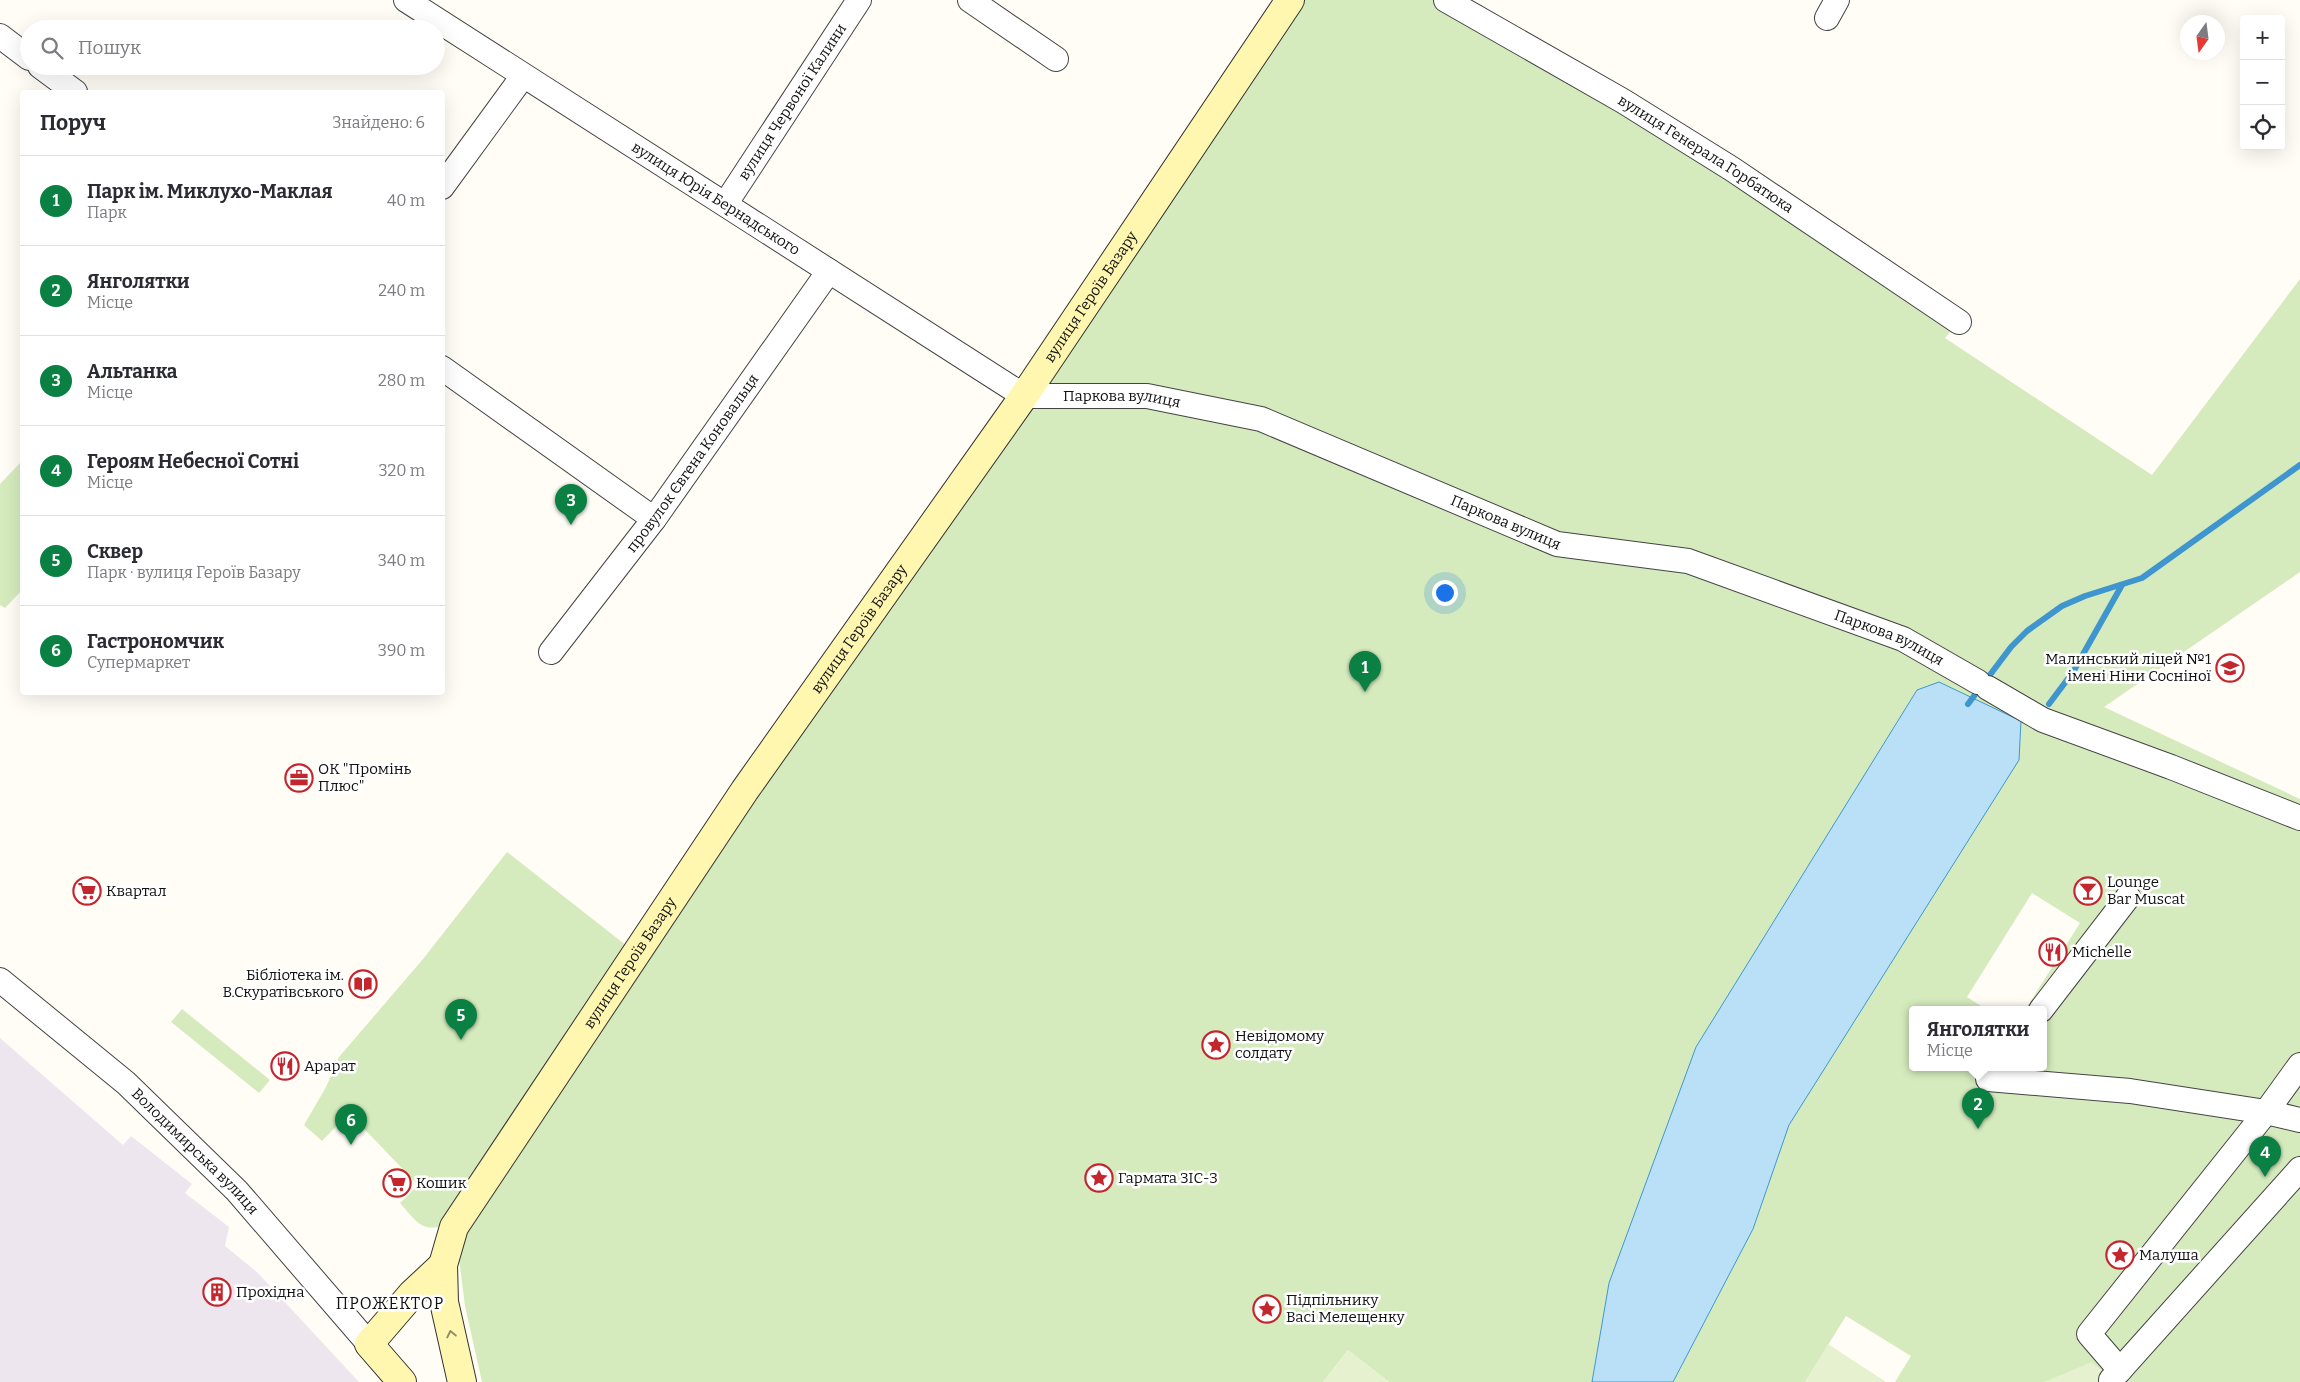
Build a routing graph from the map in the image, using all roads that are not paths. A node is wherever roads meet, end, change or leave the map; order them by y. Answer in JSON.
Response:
{"nodes":[{"id":1,"x":406,"y":0,"type":"edge"},
{"id":2,"x":859,"y":0,"type":"edge"},
{"id":3,"x":970,"y":0,"type":"edge"},
{"id":4,"x":1290,"y":0,"type":"edge"},
{"id":5,"x":1446,"y":0,"type":"edge"},
{"id":6,"x":437,"y":20,"type":"edge"},
{"id":7,"x":445,"y":25,"type":"edge"},
{"id":8,"x":0,"y":36,"type":"edge"},
{"id":9,"x":20,"y":51,"type":"edge"},
{"id":10,"x":1056,"y":59,"type":"dead end"},
{"id":11,"x":52,"y":75,"type":"edge"},
{"id":12,"x":523,"y":76,"type":"junction"},
{"id":13,"x":72,"y":90,"type":"edge"},
{"id":14,"x":445,"y":183,"type":"edge"},
{"id":15,"x":726,"y":203,"type":"junction"},
{"id":16,"x":829,"y":271,"type":"junction"},
{"id":17,"x":1959,"y":322,"type":"dead end"},
{"id":18,"x":445,"y":370,"type":"edge"},
{"id":19,"x":1024,"y":396,"type":"junction"},
{"id":20,"x":654,"y":518,"type":"junction"},
{"id":21,"x":551,"y":652,"type":"dead end"},
{"id":22,"x":2300,"y":818,"type":"edge"},
{"id":23,"x":2128,"y":898,"type":"dead end"},
{"id":24,"x":0,"y":980,"type":"edge"},
{"id":25,"x":2044,"y":1006,"type":"edge"},
{"id":26,"x":2300,"y":1065,"type":"edge"},
{"id":27,"x":1995,"y":1071,"type":"edge"},
{"id":28,"x":2266,"y":1112,"type":"junction"},
{"id":29,"x":2300,"y":1120,"type":"edge"},
{"id":30,"x":2300,"y":1169,"type":"edge"},
{"id":31,"x":443,"y":1265,"type":"junction"},
{"id":32,"x":369,"y":1344,"type":"junction"},
{"id":33,"x":402,"y":1382,"type":"edge"},
{"id":34,"x":462,"y":1382,"type":"edge"}],
"edges":[{"from":1,"to":6,"type":"street","name":"вулиця Юрія Бернадського"},
{"from":2,"to":15,"type":"street","name":"вулиця Червоної Калини"},
{"from":3,"to":10,"type":"street"},
{"from":4,"to":19,"type":"street","name":"вулиця Героїв Базару"},
{"from":5,"to":17,"type":"street","name":"вулиця Генерала Горбатюка"},
{"from":7,"to":12,"type":"street","name":"вулиця Юрія Бернадського"},
{"from":8,"to":9,"type":"street"},
{"from":11,"to":13,"type":"street"},
{"from":12,"to":14,"type":"street"},
{"from":12,"to":15,"type":"street","name":"вулиця Юрія Бернадського"},
{"from":15,"to":16,"type":"street","name":"вулиця Юрія Бернадського"},
{"from":16,"to":19,"type":"street","name":"вулиця Юрія Бернадського"},
{"from":16,"to":20,"type":"street","name":"провулок Євгена Коновальця"},
{"from":18,"to":20,"type":"street"},
{"from":19,"to":22,"type":"street","name":"Паркова вулиця"},
{"from":19,"to":31,"type":"street","name":"вулиця Героїв Базару"},
{"from":20,"to":21,"type":"street","name":"провулок Євгена Коновальця"},
{"from":23,"to":25,"type":"street"},
{"from":24,"to":32,"type":"street","name":"Володимирська вулиця"},
{"from":26,"to":28,"type":"street"},
{"from":27,"to":28,"type":"street"},
{"from":28,"to":29,"type":"street"},
{"from":28,"to":30,"type":"street"},
{"from":31,"to":32,"type":"street"},
{"from":34,"to":31,"type":"street","one_way":true},
{"from":32,"to":33,"type":"street"}]}
